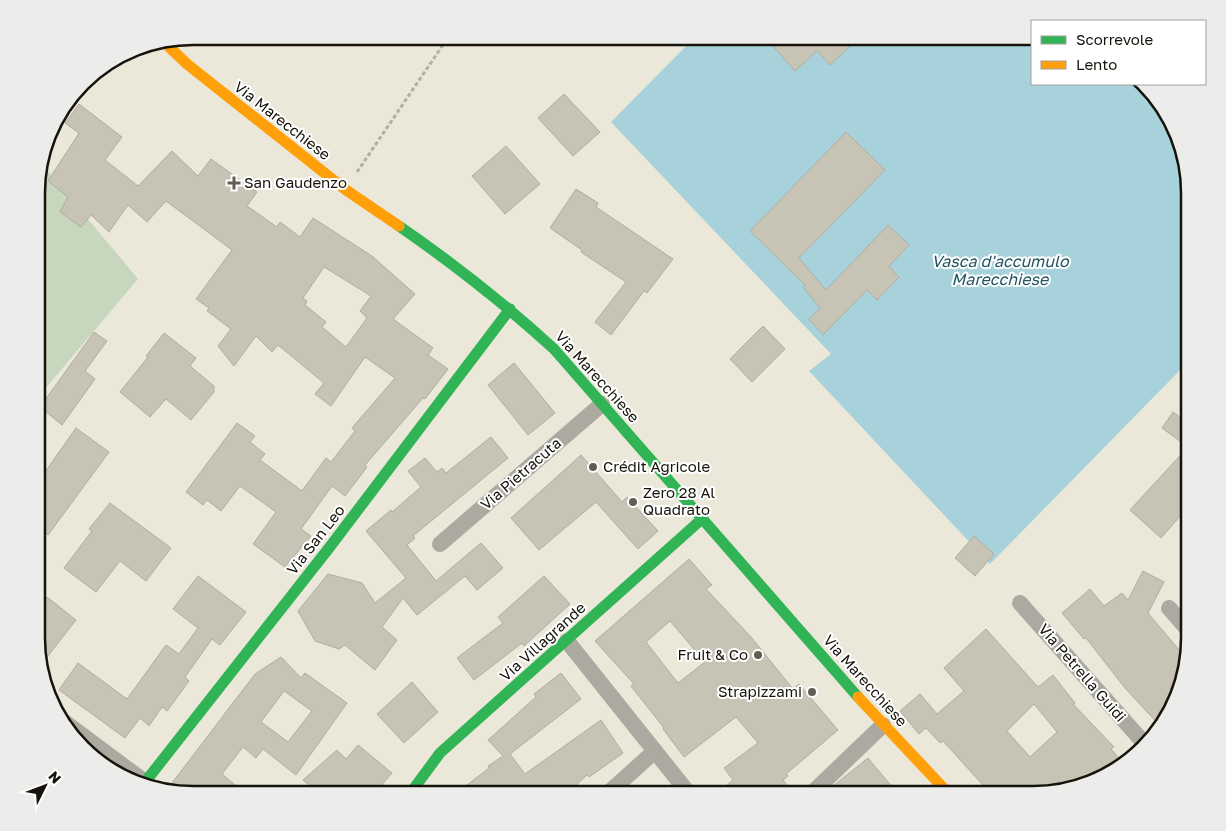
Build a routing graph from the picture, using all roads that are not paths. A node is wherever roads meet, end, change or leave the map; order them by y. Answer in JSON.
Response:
{"nodes":[{"id":1,"x":169,"y":47,"type":"edge"},
{"id":2,"x":510,"y":309,"type":"junction"},
{"id":3,"x":602,"y":404,"type":"junction"},
{"id":4,"x":703,"y":518,"type":"junction"},
{"id":5,"x":440,"y":544,"type":"dead end"},
{"id":6,"x":1020,"y":602,"type":"dead end"},
{"id":7,"x":1169,"y":608,"type":"dead end"},
{"id":8,"x":1181,"y":622,"type":"edge"},
{"id":9,"x":567,"y":641,"type":"junction"},
{"id":10,"x":883,"y":725,"type":"junction"},
{"id":11,"x":82,"y":736,"type":"edge"},
{"id":12,"x":1141,"y":740,"type":"edge"},
{"id":13,"x":655,"y":751,"type":"junction"},
{"id":14,"x":122,"y":768,"type":"edge"},
{"id":15,"x":147,"y":779,"type":"edge"},
{"id":16,"x":416,"y":786,"type":"edge"},
{"id":17,"x":616,"y":786,"type":"edge"},
{"id":18,"x":683,"y":786,"type":"edge"},
{"id":19,"x":818,"y":786,"type":"edge"},
{"id":20,"x":941,"y":786,"type":"edge"}],
"edges":[{"from":1,"to":2,"type":"main road","name":"Via Marecchiese"},
{"from":2,"to":3,"type":"main road","name":"Via Marecchiese"},
{"from":2,"to":15,"type":"main road","name":"Via San Leo"},
{"from":3,"to":4,"type":"main road","name":"Via Marecchiese"},
{"from":3,"to":5,"type":"street","name":"Via Pietracuta"},
{"from":4,"to":9,"type":"main road","name":"Via Villagrande"},
{"from":4,"to":10,"type":"main road","name":"Via Marecchiese"},
{"from":6,"to":12,"type":"street","name":"Via Petrella Guidi"},
{"from":7,"to":8,"type":"street"},
{"from":9,"to":13,"type":"street"},
{"from":9,"to":16,"type":"main road","name":"Via Villagrande"},
{"from":10,"to":19,"type":"street"},
{"from":10,"to":20,"type":"main road","name":"Via Marecchiese"},
{"from":11,"to":14,"type":"street"},
{"from":13,"to":17,"type":"street"},
{"from":13,"to":18,"type":"street"}]}
